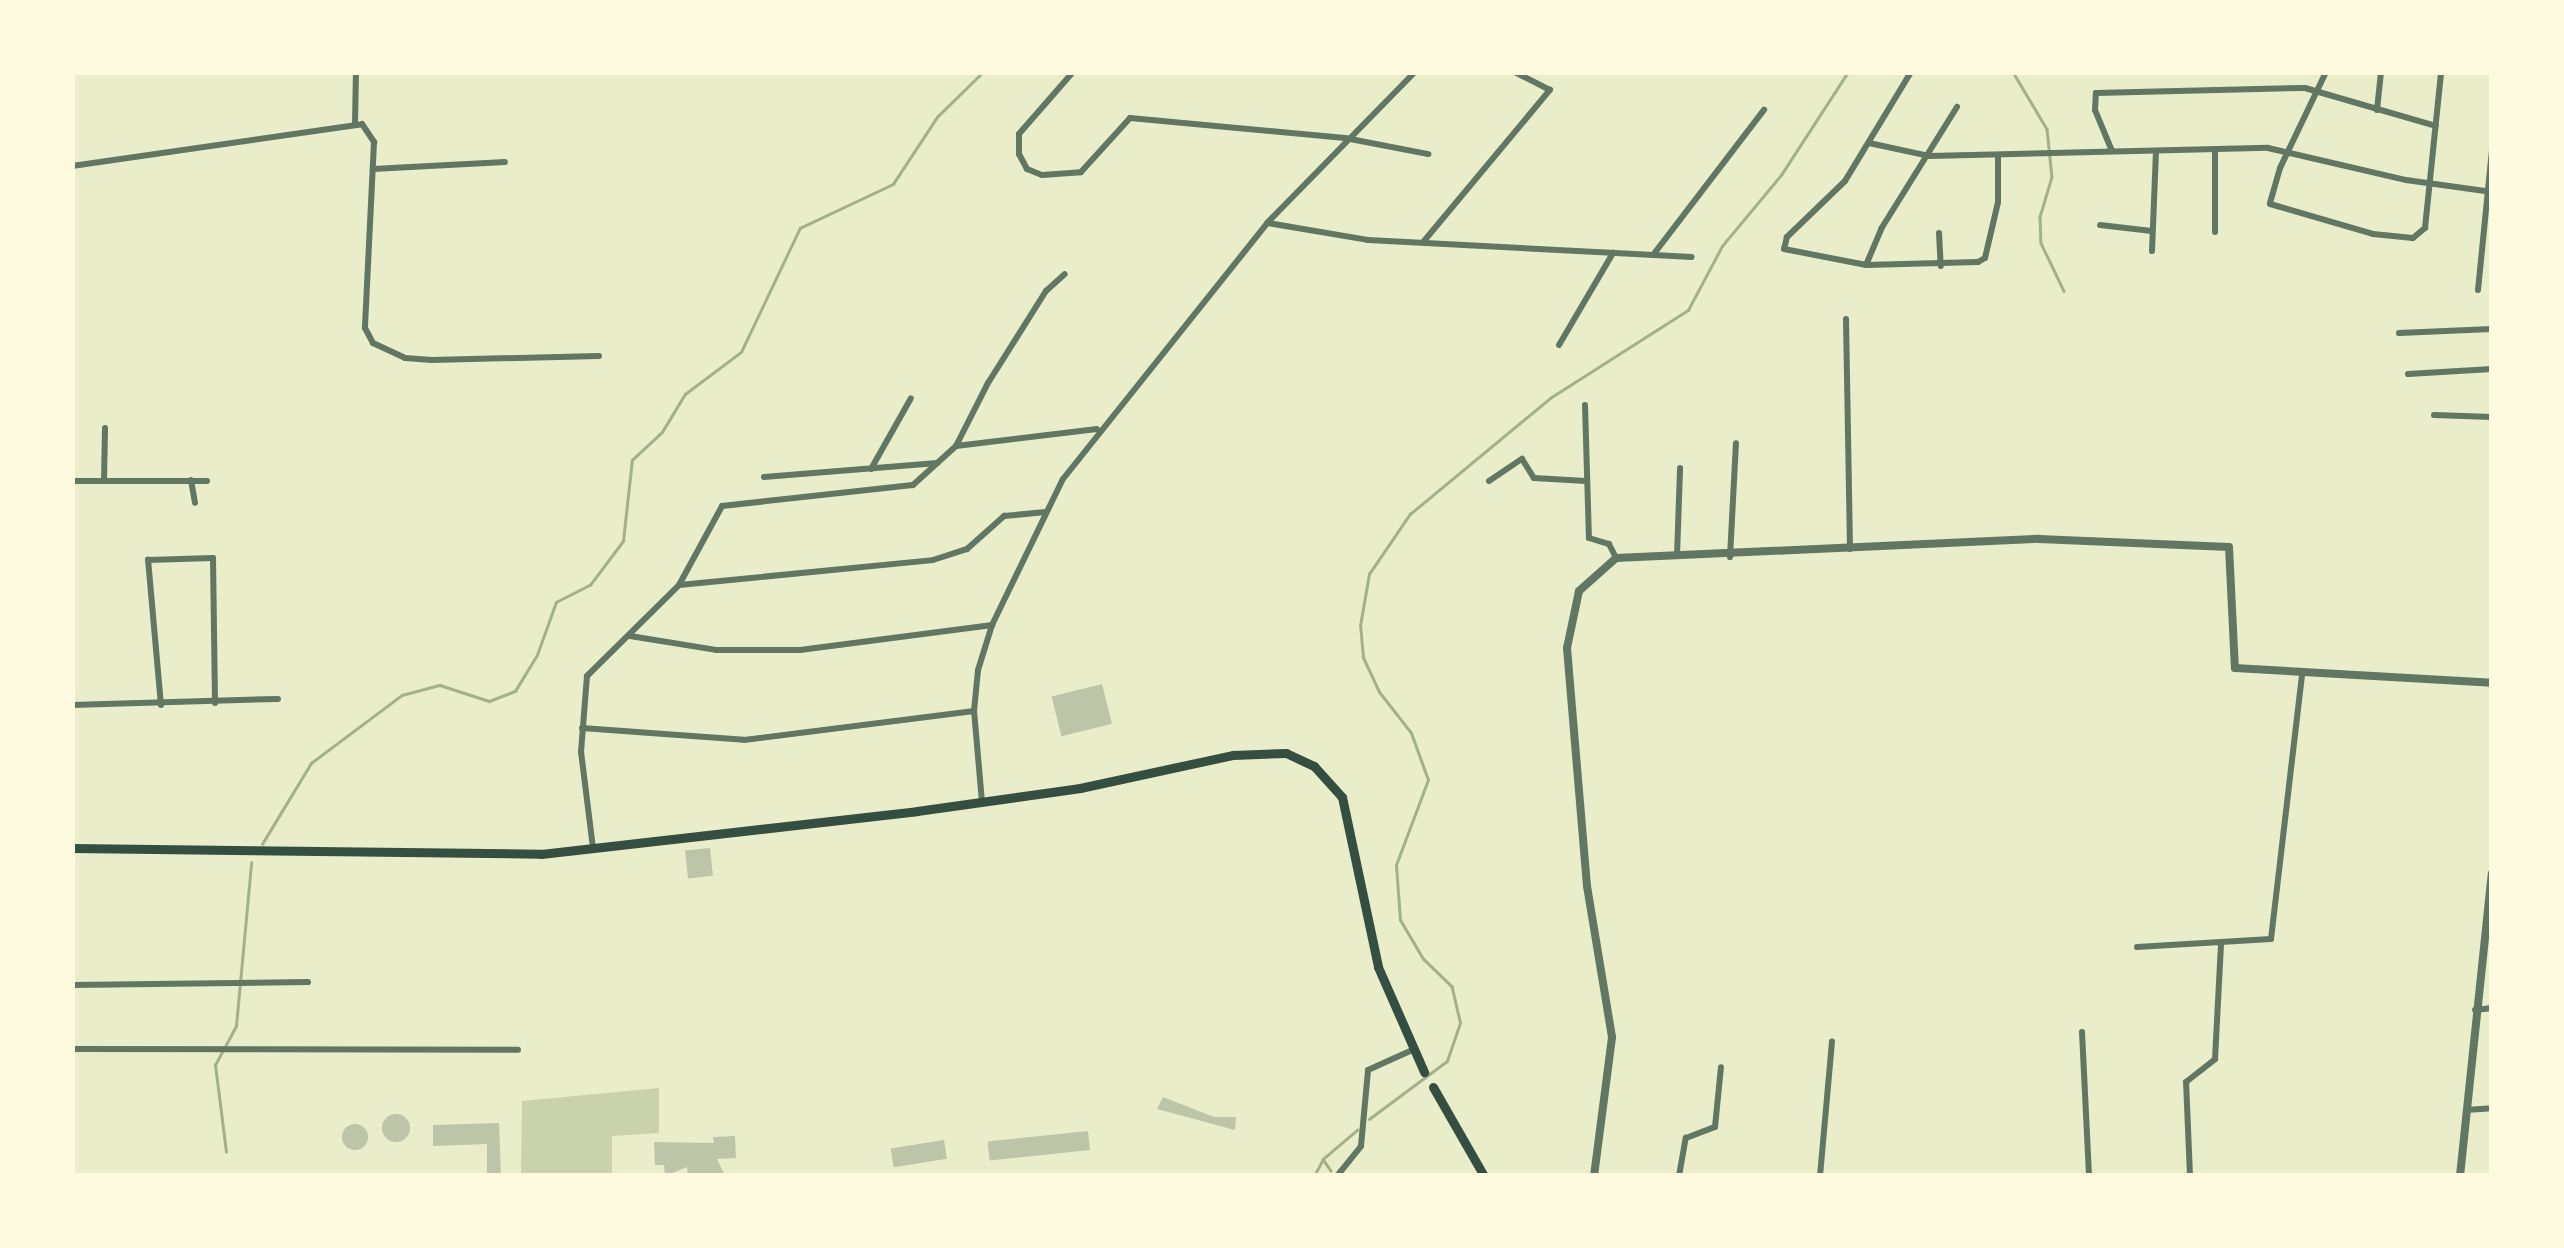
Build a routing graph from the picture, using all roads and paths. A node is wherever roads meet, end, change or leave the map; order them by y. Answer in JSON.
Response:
{"nodes":[{"id":1,"x":356,"y":72,"type":"edge"},
{"id":2,"x":1073,"y":72,"type":"edge"},
{"id":3,"x":1415,"y":72,"type":"edge"},
{"id":4,"x":1515,"y":72,"type":"edge"},
{"id":5,"x":1911,"y":72,"type":"edge"},
{"id":6,"x":2326,"y":72,"type":"edge"},
{"id":7,"x":2381,"y":72,"type":"edge"},
{"id":8,"x":2441,"y":72,"type":"edge"},
{"id":9,"x":2316,"y":92,"type":"junction"},
{"id":10,"x":1957,"y":107,"type":"dead end"},
{"id":11,"x":1764,"y":110,"type":"dead end"},
{"id":12,"x":2377,"y":110,"type":"junction"},
{"id":13,"x":355,"y":123,"type":"junction"},
{"id":14,"x":2436,"y":126,"type":"junction"},
{"id":15,"x":1344,"y":138,"type":"junction"},
{"id":16,"x":1869,"y":143,"type":"junction"},
{"id":17,"x":2215,"y":149,"type":"junction"},
{"id":18,"x":2288,"y":150,"type":"junction"},
{"id":19,"x":2492,"y":150,"type":"edge"},
{"id":20,"x":2156,"y":151,"type":"junction"},
{"id":21,"x":2112,"y":152,"type":"junction"},
{"id":22,"x":1428,"y":154,"type":"dead end"},
{"id":23,"x":1929,"y":156,"type":"junction"},
{"id":24,"x":1998,"y":156,"type":"junction"},
{"id":25,"x":504,"y":162,"type":"dead end"},
{"id":26,"x":72,"y":166,"type":"edge"},
{"id":27,"x":373,"y":169,"type":"junction"},
{"id":28,"x":2430,"y":184,"type":"junction"},
{"id":29,"x":2490,"y":191,"type":"edge"},
{"id":30,"x":1267,"y":223,"type":"junction"},
{"id":31,"x":2100,"y":225,"type":"dead end"},
{"id":32,"x":2152,"y":231,"type":"junction"},
{"id":33,"x":2215,"y":232,"type":"dead end"},
{"id":34,"x":1940,"y":233,"type":"dead end"},
{"id":35,"x":1424,"y":241,"type":"junction"},
{"id":36,"x":2152,"y":250,"type":"dead end"},
{"id":37,"x":1612,"y":253,"type":"junction"},
{"id":38,"x":1653,"y":255,"type":"junction"},
{"id":39,"x":1692,"y":257,"type":"dead end"},
{"id":40,"x":1866,"y":266,"type":"junction"},
{"id":41,"x":1941,"y":266,"type":"junction"},
{"id":42,"x":1065,"y":274,"type":"dead end"},
{"id":43,"x":2478,"y":290,"type":"dead end"},
{"id":44,"x":1846,"y":319,"type":"dead end"},
{"id":45,"x":2492,"y":328,"type":"edge"},
{"id":46,"x":2399,"y":333,"type":"dead end"},
{"id":47,"x":1559,"y":345,"type":"dead end"},
{"id":48,"x":599,"y":356,"type":"dead end"},
{"id":49,"x":2492,"y":369,"type":"edge"},
{"id":50,"x":2408,"y":374,"type":"dead end"},
{"id":51,"x":911,"y":398,"type":"dead end"},
{"id":52,"x":1585,"y":405,"type":"dead end"},
{"id":53,"x":2434,"y":415,"type":"dead end"},
{"id":54,"x":2492,"y":417,"type":"edge"},
{"id":55,"x":104,"y":428,"type":"dead end"},
{"id":56,"x":1098,"y":429,"type":"junction"},
{"id":57,"x":1736,"y":443,"type":"dead end"},
{"id":58,"x":956,"y":446,"type":"junction"},
{"id":59,"x":938,"y":463,"type":"junction"},
{"id":60,"x":1680,"y":468,"type":"dead end"},
{"id":61,"x":871,"y":469,"type":"junction"},
{"id":62,"x":764,"y":477,"type":"dead end"},
{"id":63,"x":191,"y":480,"type":"junction"},
{"id":64,"x":72,"y":481,"type":"edge"},
{"id":65,"x":104,"y":481,"type":"junction"},
{"id":66,"x":207,"y":481,"type":"dead end"},
{"id":67,"x":1489,"y":481,"type":"dead end"},
{"id":68,"x":1586,"y":481,"type":"junction"},
{"id":69,"x":195,"y":502,"type":"dead end"},
{"id":70,"x":1046,"y":512,"type":"junction"},
{"id":71,"x":1850,"y":550,"type":"junction"},
{"id":72,"x":1677,"y":557,"type":"junction"},
{"id":73,"x":1730,"y":557,"type":"junction"},
{"id":74,"x":1616,"y":558,"type":"junction"},
{"id":75,"x":680,"y":586,"type":"junction"},
{"id":76,"x":992,"y":624,"type":"junction"},
{"id":77,"x":629,"y":636,"type":"junction"},
{"id":78,"x":2302,"y":675,"type":"junction"},
{"id":79,"x":2492,"y":683,"type":"edge"},
{"id":80,"x":278,"y":699,"type":"dead end"},
{"id":81,"x":215,"y":703,"type":"junction"},
{"id":82,"x":161,"y":704,"type":"junction"},
{"id":83,"x":72,"y":705,"type":"edge"},
{"id":84,"x":974,"y":711,"type":"junction"},
{"id":85,"x":582,"y":728,"type":"junction"},
{"id":86,"x":982,"y":802,"type":"junction"},
{"id":87,"x":72,"y":848,"type":"edge"},
{"id":88,"x":593,"y":848,"type":"junction"},
{"id":89,"x":2492,"y":874,"type":"edge"},
{"id":90,"x":2221,"y":946,"type":"junction"},
{"id":91,"x":2138,"y":947,"type":"dead end"},
{"id":92,"x":308,"y":982,"type":"dead end"},
{"id":93,"x":72,"y":985,"type":"edge"},
{"id":94,"x":2492,"y":1008,"type":"edge"},
{"id":95,"x":2475,"y":1010,"type":"junction"},
{"id":96,"x":2082,"y":1032,"type":"dead end"},
{"id":97,"x":1832,"y":1042,"type":"dead end"},
{"id":98,"x":72,"y":1049,"type":"edge"},
{"id":99,"x":518,"y":1050,"type":"dead end"},
{"id":100,"x":1412,"y":1050,"type":"junction"},
{"id":101,"x":1721,"y":1068,"type":"dead end"},
{"id":102,"x":1424,"y":1072,"type":"joint"},
{"id":103,"x":1433,"y":1087,"type":"joint"},
{"id":104,"x":2492,"y":1108,"type":"edge"},
{"id":105,"x":2466,"y":1110,"type":"junction"},
{"id":106,"x":1337,"y":1176,"type":"edge"},
{"id":107,"x":1484,"y":1176,"type":"edge"},
{"id":108,"x":1594,"y":1176,"type":"edge"},
{"id":109,"x":1679,"y":1176,"type":"edge"},
{"id":110,"x":1820,"y":1176,"type":"edge"},
{"id":111,"x":2089,"y":1176,"type":"edge"},
{"id":112,"x":2190,"y":1176,"type":"edge"},
{"id":113,"x":2460,"y":1176,"type":"edge"}],
"edges":[{"from":1,"to":13,"type":"street"},
{"from":2,"to":15,"type":"street"},
{"from":3,"to":15,"type":"street"},
{"from":4,"to":35,"type":"street"},
{"from":5,"to":16,"type":"street"},
{"from":6,"to":9,"type":"street"},
{"from":7,"to":12,"type":"street"},
{"from":8,"to":14,"type":"street"},
{"from":9,"to":12,"type":"street"},
{"from":9,"to":18,"type":"street"},
{"from":9,"to":21,"type":"street"},
{"from":10,"to":23,"type":"street"},
{"from":11,"to":38,"type":"street"},
{"from":12,"to":14,"type":"street"},
{"from":13,"to":26,"type":"street"},
{"from":13,"to":27,"type":"street"},
{"from":14,"to":28,"type":"street"},
{"from":15,"to":22,"type":"street"},
{"from":15,"to":30,"type":"street"},
{"from":16,"to":23,"type":"street"},
{"from":16,"to":40,"type":"street"},
{"from":17,"to":18,"type":"street"},
{"from":17,"to":20,"type":"street"},
{"from":17,"to":33,"type":"street"},
{"from":18,"to":28,"type":"street"},
{"from":18,"to":28,"type":"street"},
{"from":19,"to":29,"type":"street"},
{"from":20,"to":21,"type":"street"},
{"from":20,"to":32,"type":"street"},
{"from":21,"to":24,"type":"street"},
{"from":23,"to":24,"type":"street"},
{"from":23,"to":40,"type":"street"},
{"from":24,"to":41,"type":"street"},
{"from":25,"to":27,"type":"street"},
{"from":27,"to":48,"type":"street"},
{"from":28,"to":29,"type":"street"},
{"from":29,"to":43,"type":"street"},
{"from":30,"to":35,"type":"street"},
{"from":30,"to":56,"type":"street"},
{"from":31,"to":32,"type":"street"},
{"from":32,"to":36,"type":"street"},
{"from":34,"to":41,"type":"street"},
{"from":35,"to":37,"type":"street"},
{"from":37,"to":38,"type":"street"},
{"from":37,"to":47,"type":"street"},
{"from":38,"to":39,"type":"street"},
{"from":40,"to":41,"type":"street"},
{"from":42,"to":58,"type":"street"},
{"from":44,"to":71,"type":"street"},
{"from":45,"to":46,"type":"street"},
{"from":49,"to":50,"type":"street"},
{"from":51,"to":61,"type":"street"},
{"from":52,"to":68,"type":"street"},
{"from":53,"to":54,"type":"street"},
{"from":55,"to":65,"type":"street"},
{"from":56,"to":58,"type":"street"},
{"from":56,"to":70,"type":"street"},
{"from":57,"to":73,"type":"street"},
{"from":58,"to":59,"type":"street"},
{"from":59,"to":61,"type":"street"},
{"from":59,"to":75,"type":"street"},
{"from":60,"to":72,"type":"street"},
{"from":61,"to":62,"type":"street"},
{"from":63,"to":65,"type":"street"},
{"from":63,"to":66,"type":"street"},
{"from":63,"to":69,"type":"street"},
{"from":64,"to":65,"type":"street"},
{"from":67,"to":68,"type":"street"},
{"from":68,"to":74,"type":"street"},
{"from":70,"to":75,"type":"street"},
{"from":70,"to":76,"type":"street"},
{"from":71,"to":73,"type":"street"},
{"from":71,"to":78,"type":"street"},
{"from":72,"to":73,"type":"street"},
{"from":72,"to":74,"type":"street"},
{"from":74,"to":108,"type":"street"},
{"from":75,"to":77,"type":"street"},
{"from":76,"to":77,"type":"street"},
{"from":76,"to":84,"type":"street"},
{"from":77,"to":85,"type":"street"},
{"from":78,"to":79,"type":"street"},
{"from":78,"to":90,"type":"street"},
{"from":80,"to":81,"type":"street"},
{"from":81,"to":82,"type":"street"},
{"from":81,"to":82,"type":"street"},
{"from":82,"to":83,"type":"street"},
{"from":84,"to":85,"type":"street"},
{"from":84,"to":86,"type":"street"},
{"from":85,"to":88,"type":"street"},
{"from":86,"to":88,"type":"main road"},
{"from":86,"to":100,"type":"main road"},
{"from":87,"to":88,"type":"main road"},
{"from":89,"to":95,"type":"street"},
{"from":90,"to":91,"type":"street"},
{"from":90,"to":112,"type":"street"},
{"from":92,"to":93,"type":"street"},
{"from":94,"to":95,"type":"street"},
{"from":95,"to":105,"type":"street"},
{"from":96,"to":111,"type":"street"},
{"from":97,"to":110,"type":"street"},
{"from":98,"to":99,"type":"street"},
{"from":100,"to":102,"type":"main road"},
{"from":100,"to":106,"type":"street"},
{"from":101,"to":109,"type":"street"},
{"from":102,"to":103,"type":"street"},
{"from":103,"to":107,"type":"main road"},
{"from":104,"to":105,"type":"street"},
{"from":105,"to":113,"type":"street"}]}
